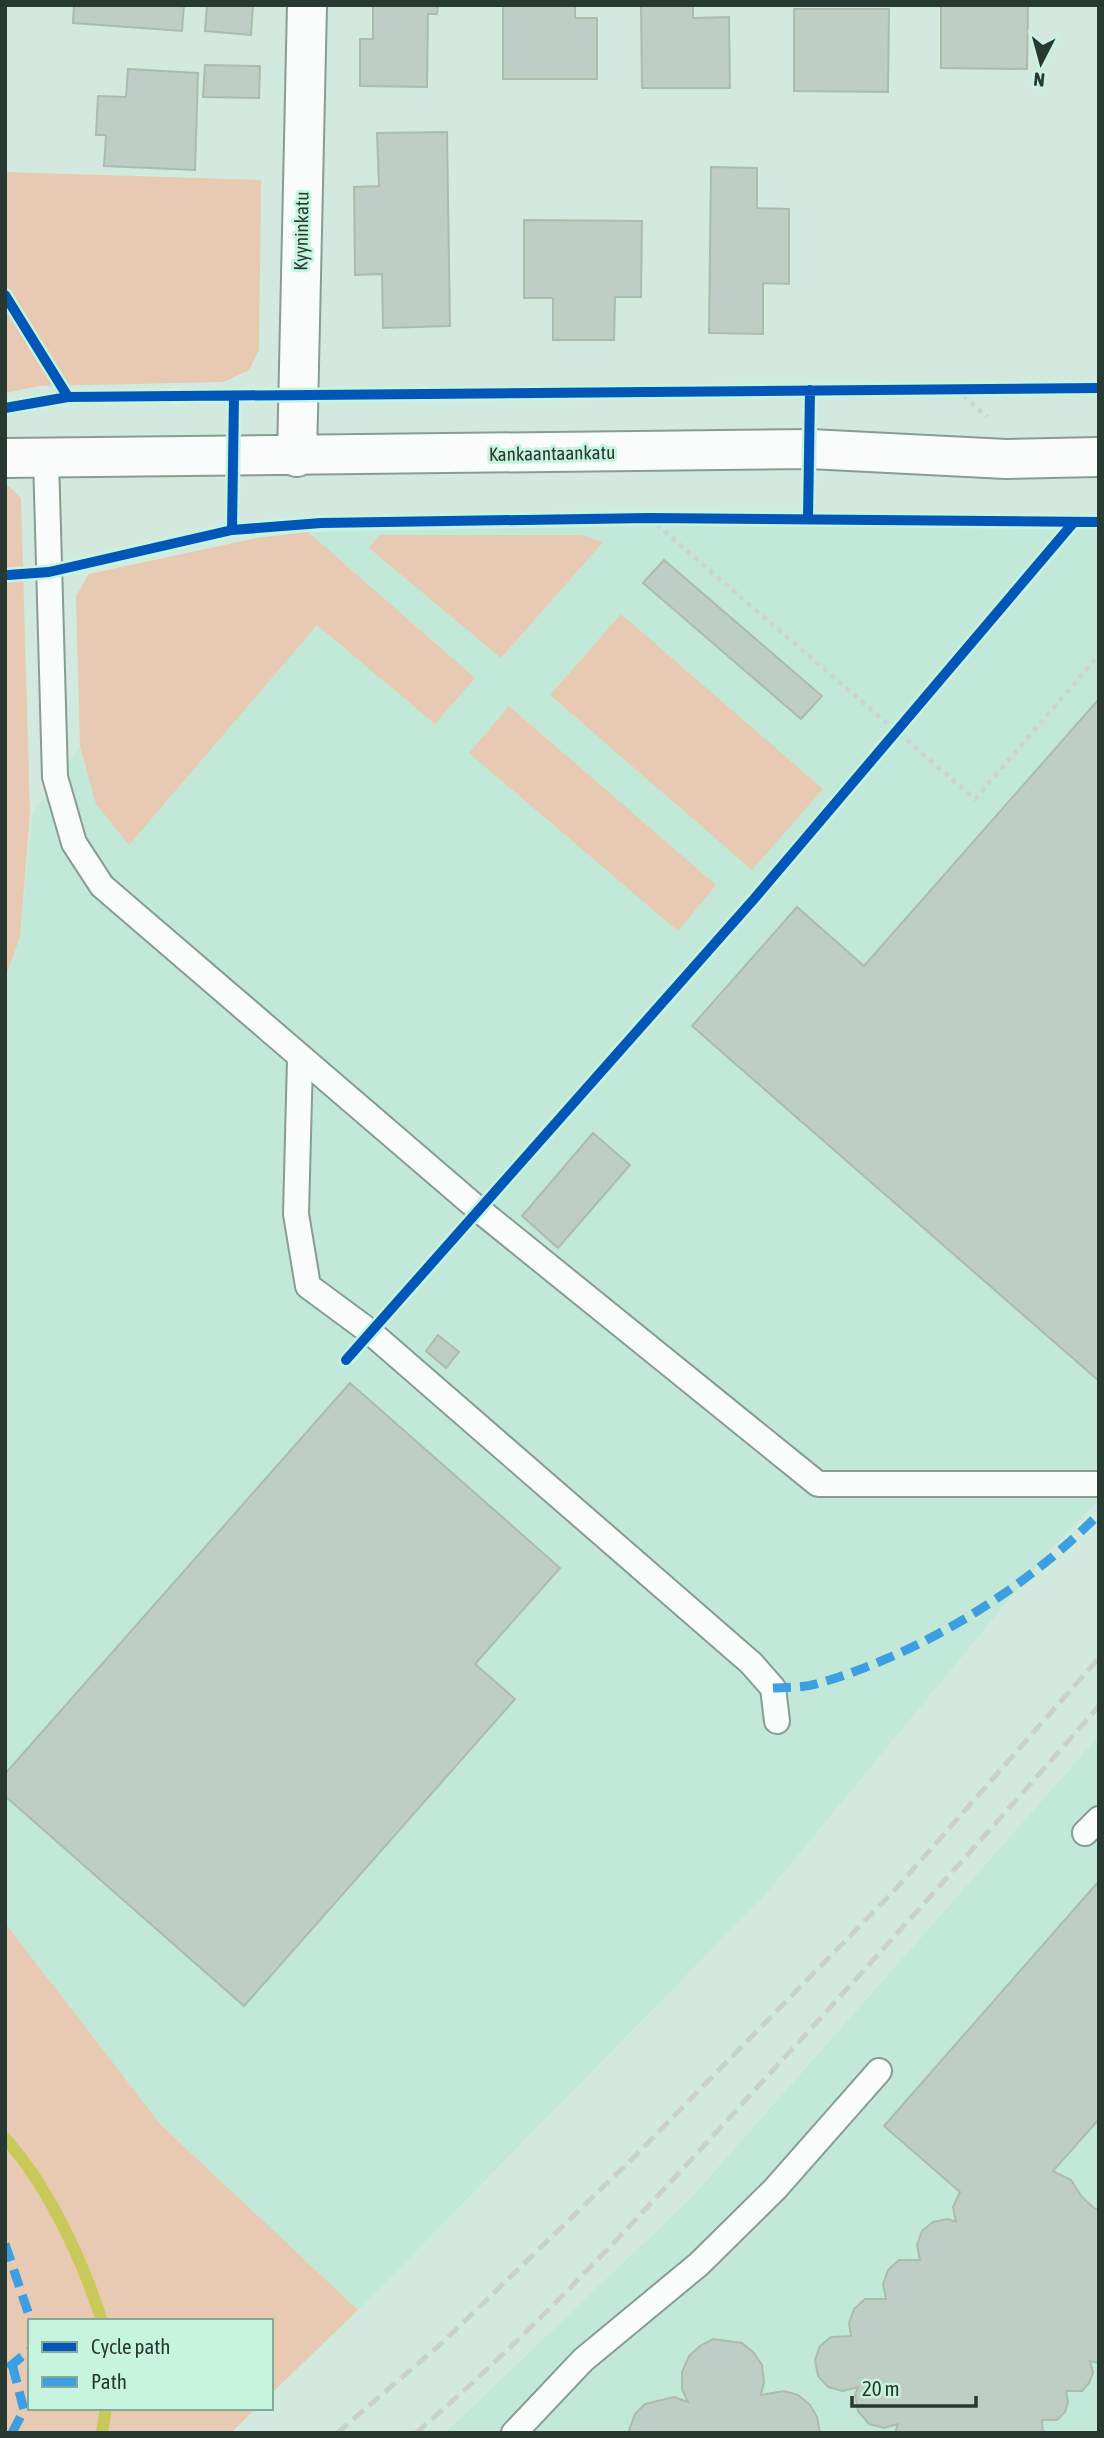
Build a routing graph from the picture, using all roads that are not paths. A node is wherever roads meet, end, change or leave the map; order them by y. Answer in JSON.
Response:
{"nodes":[{"id":1,"x":307,"y":5,"type":"edge"},
{"id":2,"x":296,"y":457,"type":"junction"},
{"id":3,"x":1099,"y":457,"type":"edge"},
{"id":4,"x":5,"y":458,"type":"edge"},
{"id":5,"x":46,"y":458,"type":"junction"},
{"id":6,"x":300,"y":1059,"type":"junction"},
{"id":7,"x":1099,"y":1484,"type":"edge"},
{"id":8,"x":777,"y":1721,"type":"dead end"},
{"id":9,"x":879,"y":2071,"type":"dead end"},
{"id":10,"x":514,"y":2433,"type":"edge"}],
"edges":[{"from":1,"to":2,"type":"street","name":"Kyyninkatu"},
{"from":2,"to":3,"type":"street","name":"Kankaantaankatu"},
{"from":2,"to":5,"type":"street","name":"Kankaantaankatu"},
{"from":4,"to":5,"type":"street","name":"Kankaantaankatu"},
{"from":5,"to":6,"type":"lane"},
{"from":6,"to":7,"type":"lane"},
{"from":6,"to":8,"type":"lane"},
{"from":9,"to":10,"type":"lane"}]}
